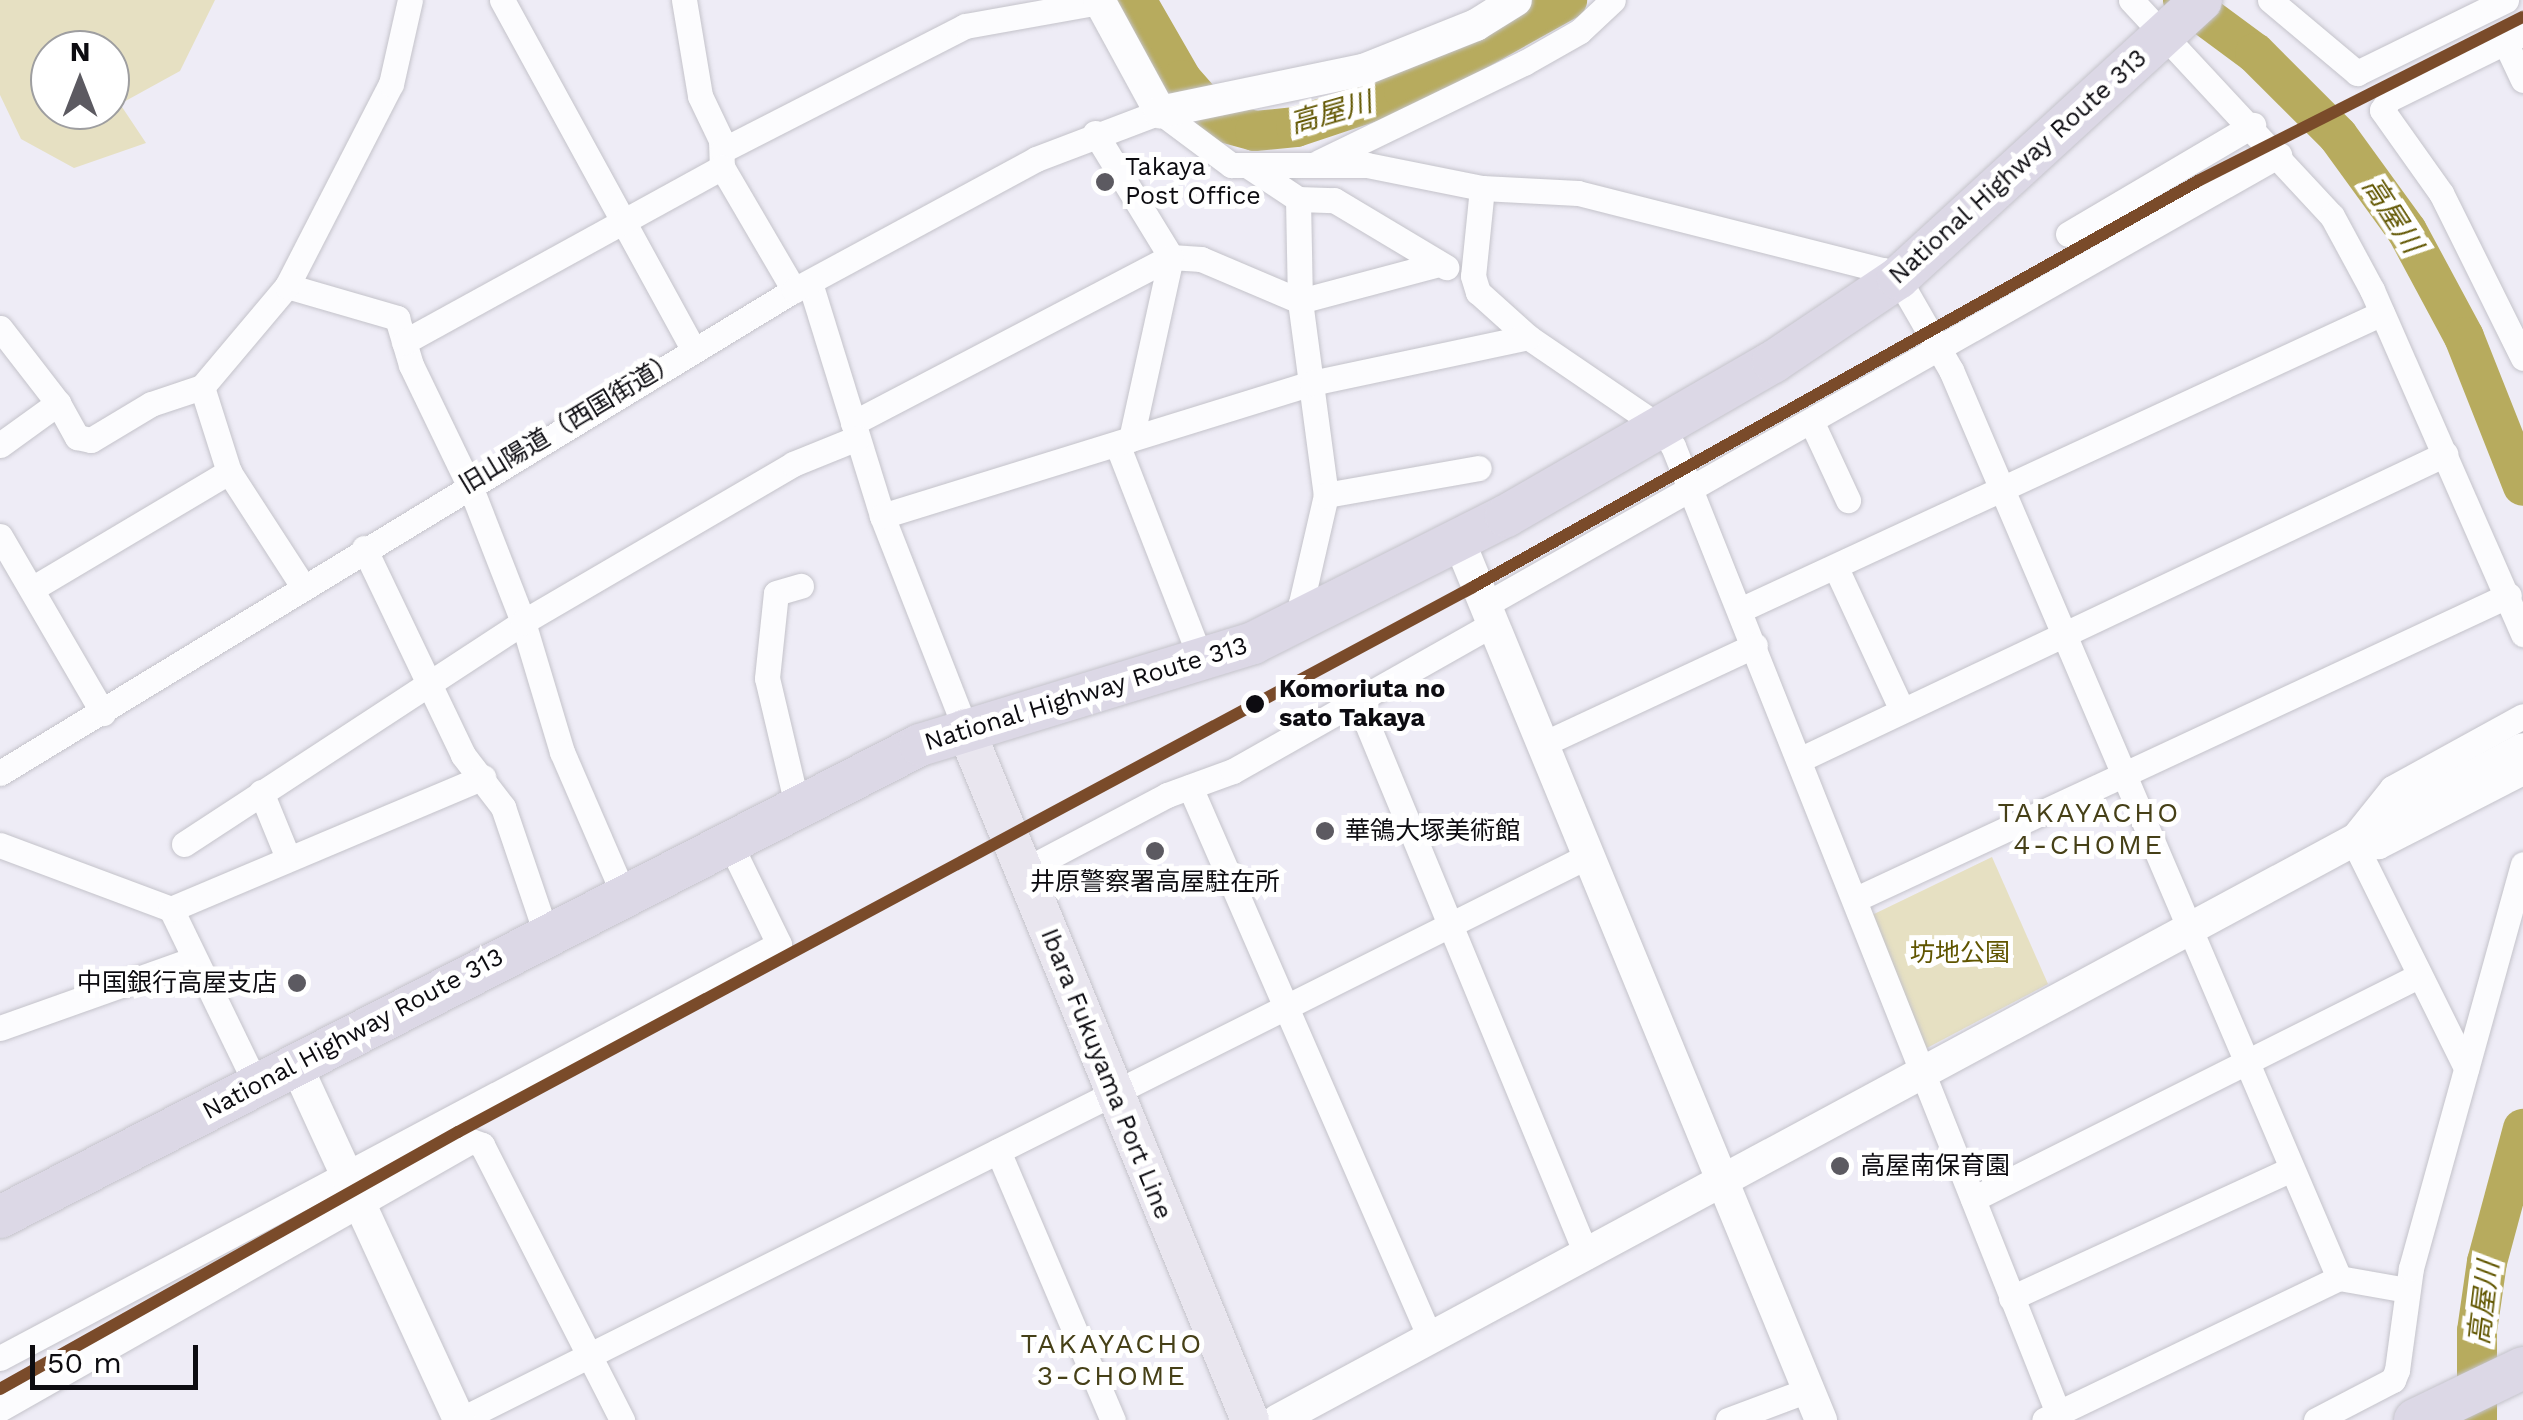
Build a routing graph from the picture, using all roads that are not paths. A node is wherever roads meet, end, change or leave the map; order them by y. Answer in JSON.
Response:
{"nodes":[{"id":1,"x":410,"y":0,"type":"edge"},
{"id":2,"x":502,"y":0,"type":"edge"},
{"id":3,"x":684,"y":0,"type":"edge"},
{"id":4,"x":1516,"y":0,"type":"edge"},
{"id":5,"x":1613,"y":0,"type":"edge"},
{"id":6,"x":2131,"y":0,"type":"edge"},
{"id":7,"x":2202,"y":0,"type":"edge"},
{"id":8,"x":2270,"y":0,"type":"edge"},
{"id":9,"x":2506,"y":0,"type":"edge"},
{"id":10,"x":1100,"y":1,"type":"edge"},
{"id":11,"x":2167,"y":33,"type":"junction"},
{"id":12,"x":2514,"y":38,"type":"edge"},
{"id":13,"x":2380,"y":63,"type":"junction"},
{"id":14,"x":2523,"y":80,"type":"edge"},
{"id":15,"x":2389,"y":99,"type":"junction"},
{"id":16,"x":1165,"y":111,"type":"junction"},
{"id":17,"x":2253,"y":125,"type":"junction"},
{"id":18,"x":1095,"y":132,"type":"junction"},
{"id":19,"x":2279,"y":155,"type":"junction"},
{"id":20,"x":722,"y":159,"type":"junction"},
{"id":21,"x":1319,"y":162,"type":"junction"},
{"id":22,"x":1250,"y":168,"type":"junction"},
{"id":23,"x":1482,"y":188,"type":"junction"},
{"id":24,"x":1298,"y":199,"type":"junction"},
{"id":25,"x":619,"y":221,"type":"junction"},
{"id":26,"x":2068,"y":234,"type":"dead end"},
{"id":27,"x":1170,"y":257,"type":"junction"},
{"id":28,"x":1439,"y":264,"type":"junction"},
{"id":29,"x":1472,"y":276,"type":"junction"},
{"id":30,"x":1898,"y":278,"type":"junction"},
{"id":31,"x":287,"y":286,"type":"junction"},
{"id":32,"x":802,"y":286,"type":"junction"},
{"id":33,"x":1300,"y":300,"type":"junction"},
{"id":34,"x":2382,"y":313,"type":"junction"},
{"id":35,"x":0,"y":328,"type":"edge"},
{"id":36,"x":1528,"y":338,"type":"junction"},
{"id":37,"x":404,"y":342,"type":"junction"},
{"id":38,"x":693,"y":349,"type":"junction"},
{"id":39,"x":1939,"y":350,"type":"junction"},
{"id":40,"x":2523,"y":358,"type":"edge"},
{"id":41,"x":1312,"y":383,"type":"junction"},
{"id":42,"x":202,"y":387,"type":"junction"},
{"id":43,"x":58,"y":403,"type":"junction"},
{"id":44,"x":1813,"y":425,"type":"junction"},
{"id":45,"x":1660,"y":428,"type":"junction"},
{"id":46,"x":855,"y":430,"type":"junction"},
{"id":47,"x":1124,"y":442,"type":"junction"},
{"id":48,"x":0,"y":445,"type":"edge"},
{"id":49,"x":2445,"y":454,"type":"junction"},
{"id":50,"x":1479,"y":468,"type":"dead end"},
{"id":51,"x":228,"y":472,"type":"junction"},
{"id":52,"x":466,"y":484,"type":"junction"},
{"id":53,"x":1692,"y":490,"type":"junction"},
{"id":54,"x":2002,"y":492,"type":"junction"},
{"id":55,"x":1326,"y":495,"type":"junction"},
{"id":56,"x":1848,"y":500,"type":"dead end"},
{"id":57,"x":882,"y":516,"type":"junction"},
{"id":58,"x":0,"y":536,"type":"edge"},
{"id":59,"x":1459,"y":541,"type":"junction"},
{"id":60,"x":364,"y":548,"type":"junction"},
{"id":61,"x":1836,"y":568,"type":"junction"},
{"id":62,"x":35,"y":586,"type":"junction"},
{"id":63,"x":302,"y":586,"type":"junction"},
{"id":64,"x":801,"y":586,"type":"dead end"},
{"id":65,"x":2509,"y":595,"type":"junction"},
{"id":66,"x":1742,"y":609,"type":"junction"},
{"id":67,"x":1489,"y":615,"type":"junction"},
{"id":68,"x":1303,"y":620,"type":"junction"},
{"id":69,"x":523,"y":622,"type":"junction"},
{"id":70,"x":2059,"y":634,"type":"junction"},
{"id":71,"x":2523,"y":634,"type":"edge"},
{"id":72,"x":1755,"y":645,"type":"junction"},
{"id":73,"x":1201,"y":660,"type":"junction"},
{"id":74,"x":433,"y":684,"type":"junction"},
{"id":75,"x":1356,"y":697,"type":"junction"},
{"id":76,"x":1902,"y":710,"type":"junction"},
{"id":77,"x":103,"y":712,"type":"junction"},
{"id":78,"x":2523,"y":716,"type":"edge"},
{"id":79,"x":965,"y":728,"type":"junction"},
{"id":80,"x":1542,"y":745,"type":"junction"},
{"id":81,"x":1801,"y":759,"type":"junction"},
{"id":82,"x":2514,"y":762,"type":"edge"},
{"id":83,"x":0,"y":773,"type":"edge"},
{"id":84,"x":482,"y":777,"type":"junction"},
{"id":85,"x":2121,"y":778,"type":"junction"},
{"id":86,"x":1190,"y":786,"type":"junction"},
{"id":87,"x":261,"y":792,"type":"junction"},
{"id":88,"x":798,"y":805,"type":"junction"},
{"id":89,"x":2352,"y":838,"type":"junction"},
{"id":90,"x":728,"y":840,"type":"junction"},
{"id":91,"x":184,"y":844,"type":"dead end"},
{"id":92,"x":0,"y":845,"type":"edge"},
{"id":93,"x":284,"y":848,"type":"dead end"},
{"id":94,"x":1588,"y":856,"type":"junction"},
{"id":95,"x":2523,"y":864,"type":"edge"},
{"id":96,"x":1022,"y":872,"type":"junction"},
{"id":97,"x":623,"y":892,"type":"junction"},
{"id":98,"x":1856,"y":899,"type":"junction"},
{"id":99,"x":171,"y":909,"type":"junction"},
{"id":100,"x":1450,"y":922,"type":"junction"},
{"id":101,"x":2188,"y":932,"type":"junction"},
{"id":102,"x":546,"y":933,"type":"junction"},
{"id":103,"x":191,"y":960,"type":"junction"},
{"id":104,"x":2416,"y":977,"type":"junction"},
{"id":105,"x":1284,"y":1005,"type":"junction"},
{"id":106,"x":0,"y":1028,"type":"edge"},
{"id":107,"x":2246,"y":1064,"type":"junction"},
{"id":108,"x":296,"y":1066,"type":"junction"},
{"id":109,"x":2466,"y":1068,"type":"junction"},
{"id":110,"x":1923,"y":1075,"type":"junction"},
{"id":111,"x":257,"y":1086,"type":"junction"},
{"id":112,"x":1112,"y":1090,"type":"junction"},
{"id":113,"x":998,"y":1151,"type":"junction"},
{"id":114,"x":2289,"y":1170,"type":"junction"},
{"id":115,"x":345,"y":1172,"type":"junction"},
{"id":116,"x":1722,"y":1186,"type":"junction"},
{"id":117,"x":1972,"y":1199,"type":"junction"},
{"id":118,"x":360,"y":1206,"type":"junction"},
{"id":119,"x":0,"y":1217,"type":"edge"},
{"id":120,"x":1587,"y":1256,"type":"junction"},
{"id":121,"x":2340,"y":1278,"type":"junction"},
{"id":122,"x":2406,"y":1290,"type":"junction"},
{"id":123,"x":2011,"y":1298,"type":"junction"},
{"id":124,"x":1431,"y":1340,"type":"junction"},
{"id":125,"x":592,"y":1357,"type":"junction"},
{"id":126,"x":0,"y":1358,"type":"edge"},
{"id":127,"x":2523,"y":1368,"type":"edge"},
{"id":128,"x":1814,"y":1405,"type":"edge"},
{"id":129,"x":0,"y":1409,"type":"edge"},
{"id":130,"x":2051,"y":1416,"type":"edge"},
{"id":131,"x":460,"y":1420,"type":"edge"},
{"id":132,"x":622,"y":1420,"type":"edge"},
{"id":133,"x":1113,"y":1420,"type":"edge"},
{"id":134,"x":1250,"y":1420,"type":"edge"},
{"id":135,"x":1278,"y":1420,"type":"edge"},
{"id":136,"x":1728,"y":1420,"type":"edge"},
{"id":137,"x":2316,"y":1420,"type":"edge"},
{"id":138,"x":2415,"y":1420,"type":"edge"}],
"edges":[{"from":1,"to":31,"type":"street"},
{"from":2,"to":25,"type":"street"},
{"from":3,"to":20,"type":"street"},
{"from":4,"to":16,"type":"street"},
{"from":5,"to":21,"type":"street"},
{"from":6,"to":11,"type":"street"},
{"from":7,"to":11,"type":"highway","name":"National Highway Route 313"},
{"from":8,"to":13,"type":"street"},
{"from":9,"to":13,"type":"street"},
{"from":10,"to":16,"type":"street"},
{"from":10,"to":20,"type":"street"},
{"from":11,"to":17,"type":"street"},
{"from":11,"to":30,"type":"highway","name":"National Highway Route 313"},
{"from":12,"to":14,"type":"street"},
{"from":12,"to":15,"type":"street"},
{"from":13,"to":15,"type":"street"},
{"from":15,"to":40,"type":"street"},
{"from":16,"to":18,"type":"street","name":"旧山陽道（西国街道）"},
{"from":16,"to":22,"type":"street"},
{"from":17,"to":19,"type":"street"},
{"from":17,"to":26,"type":"street"},
{"from":18,"to":27,"type":"street"},
{"from":18,"to":32,"type":"street","name":"旧山陽道（西国街道）"},
{"from":19,"to":34,"type":"street"},
{"from":19,"to":39,"type":"street"},
{"from":20,"to":25,"type":"street"},
{"from":20,"to":32,"type":"street"},
{"from":21,"to":22,"type":"street"},
{"from":21,"to":23,"type":"street"},
{"from":22,"to":24,"type":"street"},
{"from":23,"to":29,"type":"street"},
{"from":23,"to":30,"type":"street"},
{"from":24,"to":28,"type":"street"},
{"from":24,"to":33,"type":"street"},
{"from":25,"to":37,"type":"street"},
{"from":25,"to":38,"type":"street"},
{"from":27,"to":33,"type":"street"},
{"from":27,"to":46,"type":"street"},
{"from":27,"to":47,"type":"street"},
{"from":28,"to":29,"type":"street"},
{"from":28,"to":33,"type":"street"},
{"from":29,"to":36,"type":"street"},
{"from":30,"to":39,"type":"street"},
{"from":30,"to":45,"type":"highway","name":"National Highway Route 313"},
{"from":31,"to":37,"type":"street"},
{"from":31,"to":42,"type":"street"},
{"from":32,"to":38,"type":"street","name":"旧山陽道（西国街道）"},
{"from":32,"to":46,"type":"street"},
{"from":33,"to":41,"type":"street"},
{"from":34,"to":49,"type":"street"},
{"from":34,"to":54,"type":"street"},
{"from":35,"to":43,"type":"street"},
{"from":36,"to":41,"type":"street"},
{"from":36,"to":45,"type":"street"},
{"from":37,"to":52,"type":"street"},
{"from":38,"to":52,"type":"street","name":"旧山陽道（西国街道）"},
{"from":39,"to":44,"type":"street"},
{"from":39,"to":54,"type":"street"},
{"from":41,"to":47,"type":"street"},
{"from":41,"to":55,"type":"street"},
{"from":42,"to":43,"type":"street"},
{"from":42,"to":51,"type":"street"},
{"from":43,"to":48,"type":"street"},
{"from":44,"to":53,"type":"street"},
{"from":44,"to":56,"type":"street"},
{"from":45,"to":53,"type":"street"},
{"from":45,"to":59,"type":"highway","name":"National Highway Route 313"},
{"from":46,"to":57,"type":"street"},
{"from":46,"to":69,"type":"street"},
{"from":47,"to":57,"type":"street"},
{"from":47,"to":73,"type":"street"},
{"from":49,"to":65,"type":"street"},
{"from":49,"to":70,"type":"street"},
{"from":50,"to":55,"type":"street"},
{"from":51,"to":62,"type":"street"},
{"from":51,"to":63,"type":"street"},
{"from":52,"to":60,"type":"street","name":"旧山陽道（西国街道）"},
{"from":52,"to":69,"type":"street"},
{"from":53,"to":66,"type":"street"},
{"from":53,"to":67,"type":"street"},
{"from":54,"to":61,"type":"street"},
{"from":54,"to":70,"type":"street"},
{"from":55,"to":68,"type":"street"},
{"from":57,"to":79,"type":"street"},
{"from":58,"to":62,"type":"street"},
{"from":59,"to":67,"type":"street"},
{"from":59,"to":68,"type":"highway","name":"National Highway Route 313"},
{"from":60,"to":63,"type":"street","name":"旧山陽道（西国街道）"},
{"from":60,"to":74,"type":"street"},
{"from":61,"to":66,"type":"street"},
{"from":61,"to":76,"type":"street"},
{"from":62,"to":77,"type":"street"},
{"from":63,"to":77,"type":"street","name":"旧山陽道（西国街道）"},
{"from":64,"to":88,"type":"street"},
{"from":65,"to":71,"type":"street"},
{"from":65,"to":85,"type":"street"},
{"from":66,"to":72,"type":"street"},
{"from":67,"to":75,"type":"street"},
{"from":67,"to":80,"type":"street"},
{"from":68,"to":73,"type":"highway","name":"National Highway Route 313"},
{"from":69,"to":74,"type":"street"},
{"from":69,"to":97,"type":"street"},
{"from":70,"to":76,"type":"street"},
{"from":70,"to":85,"type":"street"},
{"from":72,"to":80,"type":"street"},
{"from":72,"to":81,"type":"street"},
{"from":73,"to":79,"type":"highway","name":"National Highway Route 313"},
{"from":74,"to":84,"type":"street"},
{"from":74,"to":87,"type":"street"},
{"from":75,"to":86,"type":"street"},
{"from":75,"to":100,"type":"street"},
{"from":76,"to":81,"type":"street"},
{"from":77,"to":83,"type":"street","name":"旧山陽道（西国街道）"},
{"from":78,"to":89,"type":"street"},
{"from":79,"to":88,"type":"highway","name":"National Highway Route 313"},
{"from":79,"to":96,"type":"main road","name":"Ibara Fukuyama Port Line"},
{"from":80,"to":94,"type":"street"},
{"from":81,"to":98,"type":"street"},
{"from":82,"to":89,"type":"street"},
{"from":84,"to":99,"type":"street"},
{"from":84,"to":102,"type":"street"},
{"from":85,"to":98,"type":"street"},
{"from":85,"to":101,"type":"street"},
{"from":86,"to":96,"type":"street"},
{"from":86,"to":105,"type":"street"},
{"from":87,"to":91,"type":"street"},
{"from":87,"to":93,"type":"street"},
{"from":88,"to":90,"type":"highway","name":"National Highway Route 313"},
{"from":89,"to":101,"type":"street"},
{"from":89,"to":104,"type":"street"},
{"from":90,"to":97,"type":"highway","name":"National Highway Route 313"},
{"from":90,"to":115,"type":"street"},
{"from":92,"to":99,"type":"street"},
{"from":94,"to":100,"type":"street"},
{"from":94,"to":116,"type":"street"},
{"from":95,"to":109,"type":"street"},
{"from":96,"to":112,"type":"main road","name":"Ibara Fukuyama Port Line"},
{"from":97,"to":102,"type":"highway","name":"National Highway Route 313"},
{"from":98,"to":110,"type":"street"},
{"from":99,"to":103,"type":"street"},
{"from":100,"to":105,"type":"street"},
{"from":100,"to":120,"type":"street"},
{"from":101,"to":107,"type":"street"},
{"from":101,"to":110,"type":"street"},
{"from":102,"to":108,"type":"highway","name":"National Highway Route 313"},
{"from":103,"to":106,"type":"street"},
{"from":103,"to":111,"type":"street"},
{"from":104,"to":107,"type":"street"},
{"from":104,"to":109,"type":"street"},
{"from":105,"to":112,"type":"street"},
{"from":105,"to":124,"type":"street"},
{"from":107,"to":114,"type":"street"},
{"from":107,"to":117,"type":"street"},
{"from":108,"to":111,"type":"highway","name":"National Highway Route 313"},
{"from":108,"to":115,"type":"street"},
{"from":109,"to":122,"type":"street"},
{"from":110,"to":116,"type":"street"},
{"from":110,"to":117,"type":"street"},
{"from":111,"to":119,"type":"highway","name":"National Highway Route 313"},
{"from":112,"to":113,"type":"street"},
{"from":112,"to":134,"type":"main road","name":"Ibara Fukuyama Port Line"},
{"from":113,"to":125,"type":"street"},
{"from":113,"to":133,"type":"street"},
{"from":114,"to":121,"type":"street"},
{"from":114,"to":123,"type":"street"},
{"from":115,"to":118,"type":"street"},
{"from":115,"to":126,"type":"street"},
{"from":116,"to":120,"type":"street"},
{"from":116,"to":128,"type":"street"},
{"from":117,"to":123,"type":"street"},
{"from":118,"to":125,"type":"street"},
{"from":118,"to":129,"type":"street"},
{"from":118,"to":131,"type":"street"},
{"from":120,"to":124,"type":"street"},
{"from":121,"to":122,"type":"street"},
{"from":121,"to":130,"type":"street"},
{"from":122,"to":137,"type":"street"},
{"from":123,"to":130,"type":"street"},
{"from":124,"to":135,"type":"street"},
{"from":125,"to":131,"type":"street"},
{"from":125,"to":132,"type":"street"},
{"from":127,"to":138,"type":"highway"},
{"from":128,"to":136,"type":"street"}]}
